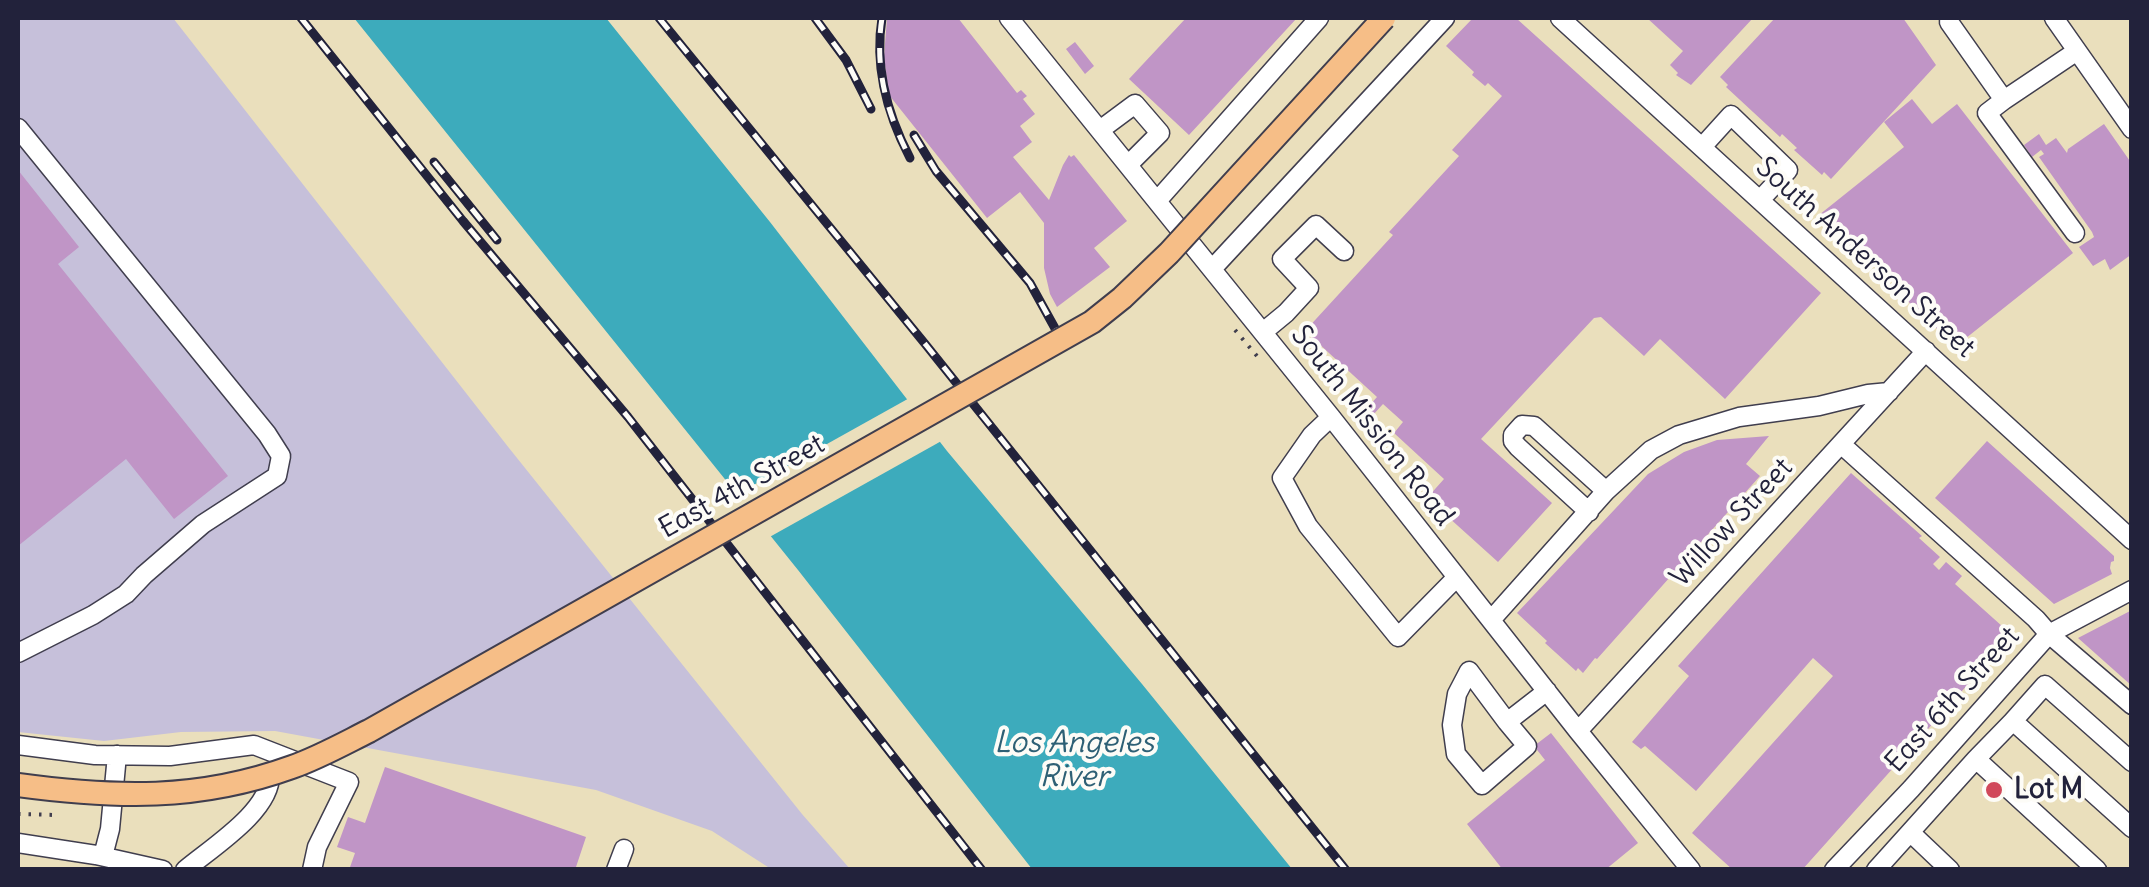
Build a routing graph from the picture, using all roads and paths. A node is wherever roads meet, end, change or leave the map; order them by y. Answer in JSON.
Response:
{"nodes":[{"id":1,"x":1010,"y":18,"type":"edge"},
{"id":2,"x":1320,"y":18,"type":"edge"},
{"id":3,"x":1384,"y":18,"type":"edge"},
{"id":4,"x":1444,"y":18,"type":"edge"},
{"id":5,"x":2054,"y":18,"type":"edge"},
{"id":6,"x":1572,"y":21,"type":"edge"},
{"id":7,"x":1950,"y":22,"type":"dead end"},
{"id":8,"x":2077,"y":50,"type":"junction"},
{"id":9,"x":2004,"y":100,"type":"junction"},
{"id":10,"x":18,"y":128,"type":"edge"},
{"id":11,"x":2132,"y":129,"type":"edge"},
{"id":12,"x":1100,"y":130,"type":"junction"},
{"id":13,"x":1702,"y":147,"type":"junction"},
{"id":14,"x":1128,"y":165,"type":"junction"},
{"id":15,"x":1760,"y":200,"type":"junction"},
{"id":16,"x":1157,"y":201,"type":"junction"},
{"id":17,"x":2076,"y":234,"type":"dead end"},
{"id":18,"x":1344,"y":250,"type":"dead end"},
{"id":19,"x":1212,"y":269,"type":"junction"},
{"id":20,"x":1263,"y":332,"type":"junction"},
{"id":21,"x":1926,"y":352,"type":"junction"},
{"id":22,"x":1889,"y":392,"type":"junction"},
{"id":23,"x":1331,"y":417,"type":"junction"},
{"id":24,"x":1842,"y":445,"type":"junction"},
{"id":25,"x":1606,"y":491,"type":"junction"},
{"id":26,"x":1588,"y":512,"type":"junction"},
{"id":27,"x":2132,"y":540,"type":"edge"},
{"id":28,"x":1457,"y":577,"type":"junction"},
{"id":29,"x":2132,"y":590,"type":"edge"},
{"id":30,"x":1490,"y":620,"type":"junction"},
{"id":31,"x":2050,"y":634,"type":"junction"},
{"id":32,"x":18,"y":654,"type":"edge"},
{"id":33,"x":2006,"y":682,"type":"junction"},
{"id":34,"x":1547,"y":691,"type":"junction"},
{"id":35,"x":2030,"y":702,"type":"junction"},
{"id":36,"x":2132,"y":705,"type":"edge"},
{"id":37,"x":2012,"y":721,"type":"junction"},
{"id":38,"x":1507,"y":722,"type":"junction"},
{"id":39,"x":1578,"y":732,"type":"junction"},
{"id":40,"x":18,"y":745,"type":"edge"},
{"id":41,"x":117,"y":755,"type":"junction"},
{"id":42,"x":1976,"y":760,"type":"junction"},
{"id":43,"x":2132,"y":762,"type":"edge"},
{"id":44,"x":270,"y":775,"type":"junction"},
{"id":45,"x":18,"y":785,"type":"edge"},
{"id":46,"x":1898,"y":802,"type":"junction"},
{"id":47,"x":18,"y":814,"type":"edge"},
{"id":48,"x":56,"y":816,"type":"dead end"},
{"id":49,"x":1916,"y":827,"type":"junction"},
{"id":50,"x":2132,"y":828,"type":"edge"},
{"id":51,"x":18,"y":843,"type":"edge"},
{"id":52,"x":624,"y":849,"type":"dead end"},
{"id":53,"x":91,"y":859,"type":"edge"},
{"id":54,"x":164,"y":870,"type":"edge"},
{"id":55,"x":185,"y":870,"type":"edge"},
{"id":56,"x":312,"y":870,"type":"edge"},
{"id":57,"x":616,"y":870,"type":"edge"},
{"id":58,"x":1691,"y":870,"type":"edge"},
{"id":59,"x":1834,"y":870,"type":"edge"},
{"id":60,"x":1876,"y":870,"type":"edge"},
{"id":61,"x":1950,"y":870,"type":"edge"},
{"id":62,"x":2097,"y":870,"type":"edge"}],
"edges":[{"from":1,"to":12,"type":"street","name":"South Mission Road"},
{"from":2,"to":16,"type":"street"},
{"from":3,"to":44,"type":"main road","name":"East 4th Street","bridge":true},
{"from":4,"to":19,"type":"street"},
{"from":5,"to":8,"type":"street"},
{"from":6,"to":13,"type":"street","name":"South Anderson Street"},
{"from":7,"to":9,"type":"street"},
{"from":8,"to":9,"type":"street"},
{"from":8,"to":11,"type":"street"},
{"from":9,"to":17,"type":"street"},
{"from":10,"to":32,"type":"street"},
{"from":12,"to":14,"type":"street","name":"South Mission Road"},
{"from":12,"to":14,"type":"street"},
{"from":13,"to":15,"type":"street","name":"South Anderson Street"},
{"from":13,"to":15,"type":"street"},
{"from":14,"to":16,"type":"street","name":"South Mission Road"},
{"from":15,"to":21,"type":"street","name":"South Anderson Street"},
{"from":16,"to":19,"type":"street","name":"South Mission Road"},
{"from":18,"to":20,"type":"street"},
{"from":19,"to":20,"type":"street","name":"South Mission Road"},
{"from":20,"to":23,"type":"street","name":"South Mission Road"},
{"from":21,"to":22,"type":"street","name":"Willow Street"},
{"from":21,"to":27,"type":"street","name":"South Anderson Street"},
{"from":22,"to":24,"type":"street","name":"Willow Street"},
{"from":22,"to":25,"type":"street"},
{"from":23,"to":28,"type":"street","name":"South Mission Road"},
{"from":23,"to":28,"type":"street"},
{"from":24,"to":31,"type":"street"},
{"from":24,"to":39,"type":"street","name":"Willow Street"},
{"from":25,"to":26,"type":"street"},
{"from":25,"to":26,"type":"street"},
{"from":26,"to":30,"type":"street"},
{"from":28,"to":30,"type":"street","name":"South Mission Road"},
{"from":29,"to":31,"type":"street","name":"East 6th Street"},
{"from":30,"to":34,"type":"street","name":"South Mission Road"},
{"from":31,"to":33,"type":"street","name":"East 6th Street"},
{"from":31,"to":36,"type":"street"},
{"from":33,"to":35,"type":"street"},
{"from":33,"to":46,"type":"street","name":"East 6th Street"},
{"from":34,"to":38,"type":"street"},
{"from":34,"to":39,"type":"street","name":"South Mission Road"},
{"from":35,"to":37,"type":"street"},
{"from":35,"to":43,"type":"street"},
{"from":37,"to":42,"type":"street"},
{"from":37,"to":50,"type":"street"},
{"from":38,"to":38,"type":"street"},
{"from":39,"to":58,"type":"street","name":"South Mission Road"},
{"from":40,"to":41,"type":"street"},
{"from":41,"to":53,"type":"street"},
{"from":41,"to":56,"type":"street"},
{"from":42,"to":49,"type":"street"},
{"from":42,"to":62,"type":"street"},
{"from":44,"to":45,"type":"main road","name":"East 4th Street","bridge":true},
{"from":44,"to":55,"type":"street"},
{"from":46,"to":49,"type":"street"},
{"from":46,"to":59,"type":"street","name":"East 6th Street"},
{"from":47,"to":48,"type":"path"},
{"from":49,"to":60,"type":"street"},
{"from":49,"to":61,"type":"street"},
{"from":51,"to":53,"type":"street"},
{"from":52,"to":57,"type":"street"},
{"from":53,"to":54,"type":"street"}]}
